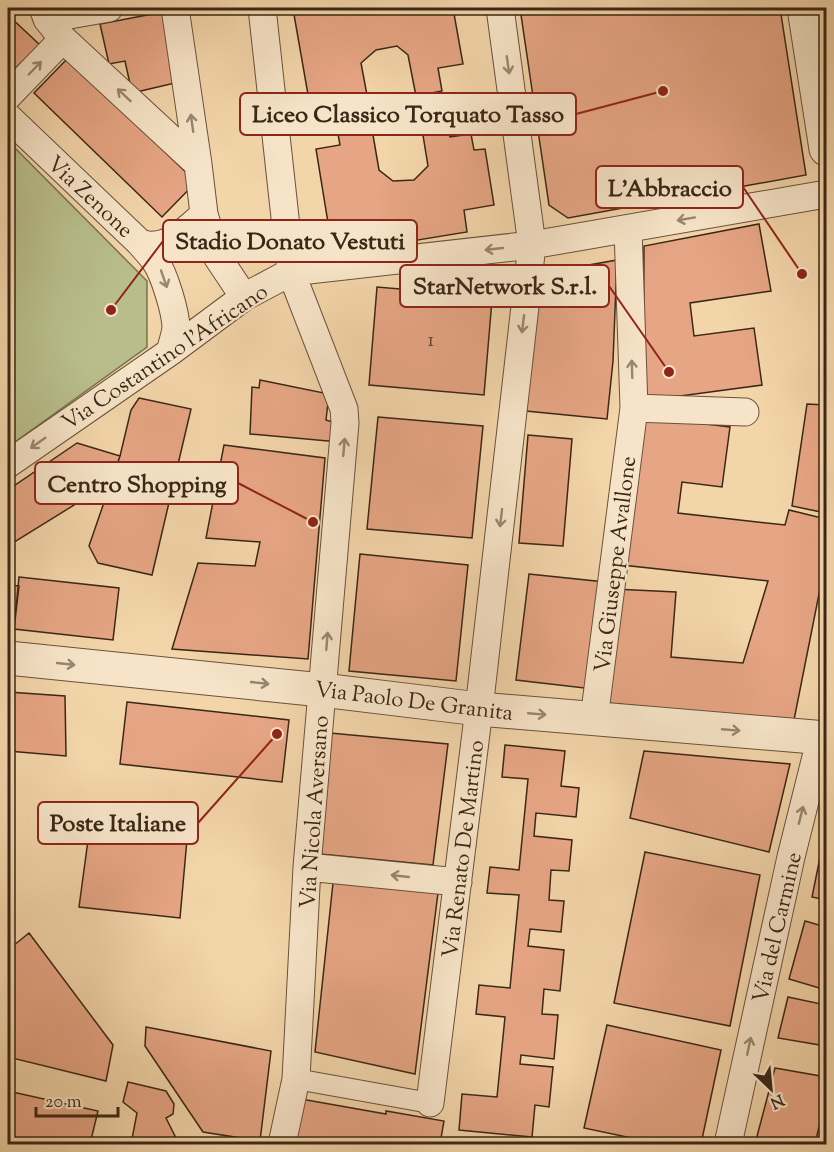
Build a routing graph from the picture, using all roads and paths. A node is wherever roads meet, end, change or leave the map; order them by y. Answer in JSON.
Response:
{"nodes":[{"id":1,"x":108,"y":8,"type":"edge"},
{"id":2,"x":175,"y":8,"type":"edge"},
{"id":3,"x":262,"y":8,"type":"edge"},
{"id":4,"x":500,"y":8,"type":"edge"},
{"id":5,"x":804,"y":8,"type":"edge"},
{"id":6,"x":51,"y":22,"type":"edge"},
{"id":7,"x":8,"y":96,"type":"edge"},
{"id":8,"x":8,"y":117,"type":"edge"},
{"id":9,"x":826,"y":149,"type":"edge"},
{"id":10,"x":198,"y":164,"type":"junction"},
{"id":11,"x":826,"y":194,"type":"edge"},
{"id":12,"x":204,"y":214,"type":"junction"},
{"id":13,"x":628,"y":229,"type":"junction"},
{"id":14,"x":140,"y":243,"type":"junction"},
{"id":15,"x":532,"y":245,"type":"junction"},
{"id":16,"x":291,"y":272,"type":"junction"},
{"id":17,"x":244,"y":297,"type":"junction"},
{"id":18,"x":170,"y":351,"type":"junction"},
{"id":19,"x":634,"y":408,"type":"junction"},
{"id":20,"x":744,"y":408,"type":"dead end"},
{"id":21,"x":8,"y":464,"type":"edge"},
{"id":22,"x":8,"y":658,"type":"edge"},
{"id":23,"x":322,"y":690,"type":"junction"},
{"id":24,"x":479,"y":709,"type":"junction"},
{"id":25,"x":594,"y":719,"type":"junction"},
{"id":26,"x":825,"y":729,"type":"edge"},
{"id":27,"x":307,"y":867,"type":"junction"},
{"id":28,"x":458,"y":882,"type":"junction"},
{"id":29,"x":296,"y":1079,"type":"junction"},
{"id":30,"x":429,"y":1103,"type":"joint"},
{"id":31,"x":282,"y":1144,"type":"edge"},
{"id":32,"x":728,"y":1144,"type":"edge"}],
"edges":[{"from":1,"to":6,"type":"street"},
{"from":10,"to":2,"type":"street","one_way":true},
{"from":3,"to":16,"type":"street","name":"Via Nicola Aversano"},
{"from":4,"to":15,"type":"street","name":"Via Renato De Martino","one_way":true},
{"from":5,"to":9,"type":"street"},
{"from":7,"to":6,"type":"street","one_way":true},
{"from":10,"to":6,"type":"street","one_way":true},
{"from":8,"to":14,"type":"street","name":"Via Zenone"},
{"from":10,"to":12,"type":"street"},
{"from":11,"to":13,"type":"street","name":"Via Costantino l'Africano","one_way":true},
{"from":12,"to":14,"type":"street"},
{"from":12,"to":17,"type":"street"},
{"from":13,"to":15,"type":"street","name":"Via Costantino l'Africano"},
{"from":19,"to":13,"type":"street","name":"Via Giuseppe Avallone","one_way":true},
{"from":14,"to":18,"type":"street","name":"Via Zenone","one_way":true},
{"from":15,"to":16,"type":"street","name":"Via Costantino l'Africano","one_way":true},
{"from":15,"to":24,"type":"street","name":"Via Renato De Martino","one_way":true},
{"from":16,"to":17,"type":"street","name":"Via Costantino l'Africano"},
{"from":23,"to":16,"type":"street","name":"Via Nicola Aversano","one_way":true},
{"from":17,"to":18,"type":"street","name":"Via Costantino l'Africano"},
{"from":18,"to":21,"type":"street","name":"Via Costantino l'Africano","one_way":true},
{"from":19,"to":20,"type":"street"},
{"from":19,"to":25,"type":"street","name":"Via Giuseppe Avallone"},
{"from":22,"to":23,"type":"street","name":"Via Paolo De Granita","one_way":true},
{"from":23,"to":24,"type":"street","name":"Via Paolo De Granita"},
{"from":23,"to":27,"type":"street","name":"Via Nicola Aversano"},
{"from":24,"to":25,"type":"street","name":"Via Paolo De Granita","one_way":true},
{"from":24,"to":28,"type":"street","name":"Via Renato De Martino"},
{"from":25,"to":26,"type":"street","name":"Via Paolo De Granita","one_way":true},
{"from":32,"to":26,"type":"street","name":"Via del Carmine","one_way":true},
{"from":28,"to":27,"type":"street","one_way":true},
{"from":27,"to":29,"type":"street","name":"Via Nicola Aversano"},
{"from":28,"to":30,"type":"street","name":"Via Renato De Martino"},
{"from":29,"to":30,"type":"street","name":"Via Renato De Martino"},
{"from":29,"to":31,"type":"street","name":"Via Nicola Aversano"}]}
